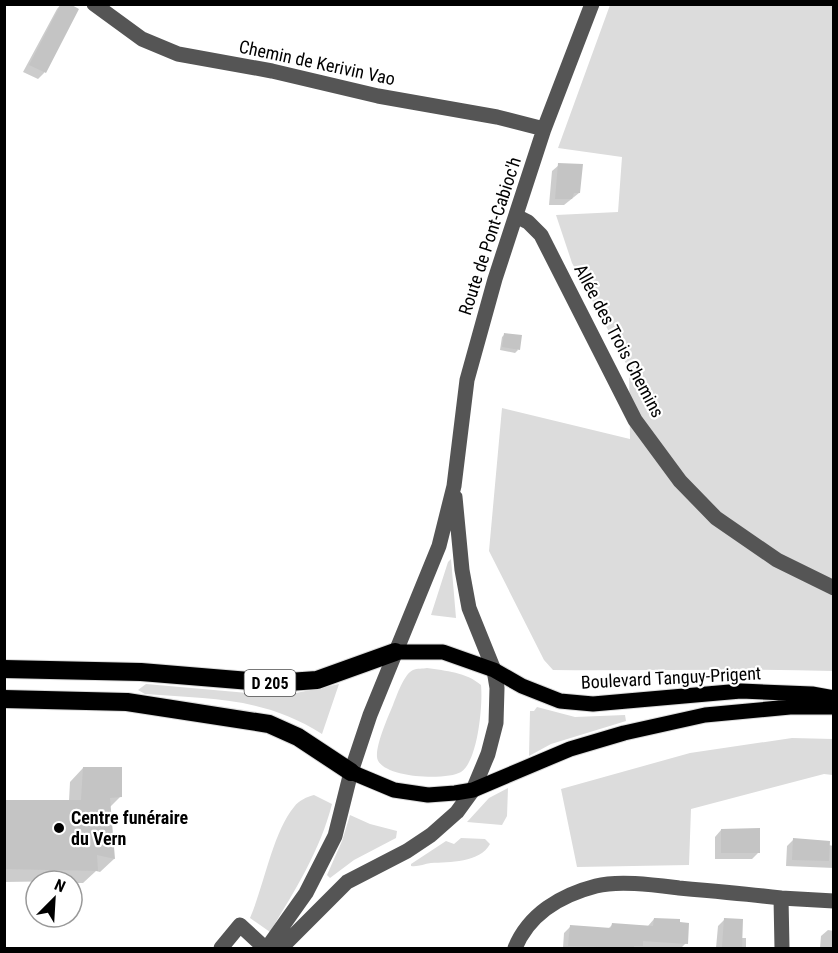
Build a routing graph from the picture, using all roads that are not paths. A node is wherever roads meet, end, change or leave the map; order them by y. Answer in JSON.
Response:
{"nodes":[{"id":1,"x":94,"y":4,"type":"edge"},
{"id":2,"x":592,"y":4,"type":"edge"},
{"id":3,"x":544,"y":129,"type":"junction"},
{"id":4,"x":516,"y":216,"type":"junction"},
{"id":5,"x":454,"y":486,"type":"junction"},
{"id":6,"x":834,"y":588,"type":"edge"},
{"id":7,"x":395,"y":652,"type":"junction"},
{"id":8,"x":4,"y":669,"type":"edge"},
{"id":9,"x":494,"y":670,"type":"junction"},
{"id":10,"x":834,"y":698,"type":"edge"},
{"id":11,"x":4,"y":699,"type":"edge"},
{"id":12,"x":834,"y":707,"type":"edge"},
{"id":13,"x":351,"y":772,"type":"junction"},
{"id":14,"x":473,"y":790,"type":"junction"},
{"id":15,"x":781,"y":898,"type":"junction"},
{"id":16,"x":834,"y":901,"type":"edge"},
{"id":17,"x":221,"y":948,"type":"edge"},
{"id":18,"x":266,"y":948,"type":"edge"},
{"id":19,"x":281,"y":948,"type":"edge"},
{"id":20,"x":515,"y":948,"type":"edge"},
{"id":21,"x":782,"y":948,"type":"edge"}],
"edges":[{"from":1,"to":3,"type":"street","name":"Chemin de Kerivin Vao"},
{"from":2,"to":3,"type":"street","name":"Route de Pont-Cabioc'h"},
{"from":3,"to":4,"type":"street","name":"Route de Pont-Cabioc'h"},
{"from":4,"to":5,"type":"street","name":"Route de Pont-Cabioc'h"},
{"from":4,"to":6,"type":"street","name":"Allée des Trois Chemins"},
{"from":5,"to":7,"type":"street","name":"Route de Pont-Cabioc'h"},
{"from":5,"to":9,"type":"street","name":"Route de Pont-Cabioc'h"},
{"from":7,"to":8,"type":"highway","number":"D 205"},
{"from":7,"to":9,"type":"main road","name":"Boulevard Tanguy-Prigent"},
{"from":7,"to":13,"type":"street"},
{"from":9,"to":10,"type":"main road","name":"Boulevard Tanguy-Prigent"},
{"from":9,"to":14,"type":"street"},
{"from":11,"to":13,"type":"highway","number":"D 205"},
{"from":12,"to":14,"type":"main road"},
{"from":13,"to":14,"type":"main road"},
{"from":13,"to":18,"type":"street"},
{"from":14,"to":19,"type":"street"},
{"from":15,"to":16,"type":"street"},
{"from":15,"to":20,"type":"street"},
{"from":15,"to":21,"type":"street"},
{"from":17,"to":18,"type":"street"}]}
